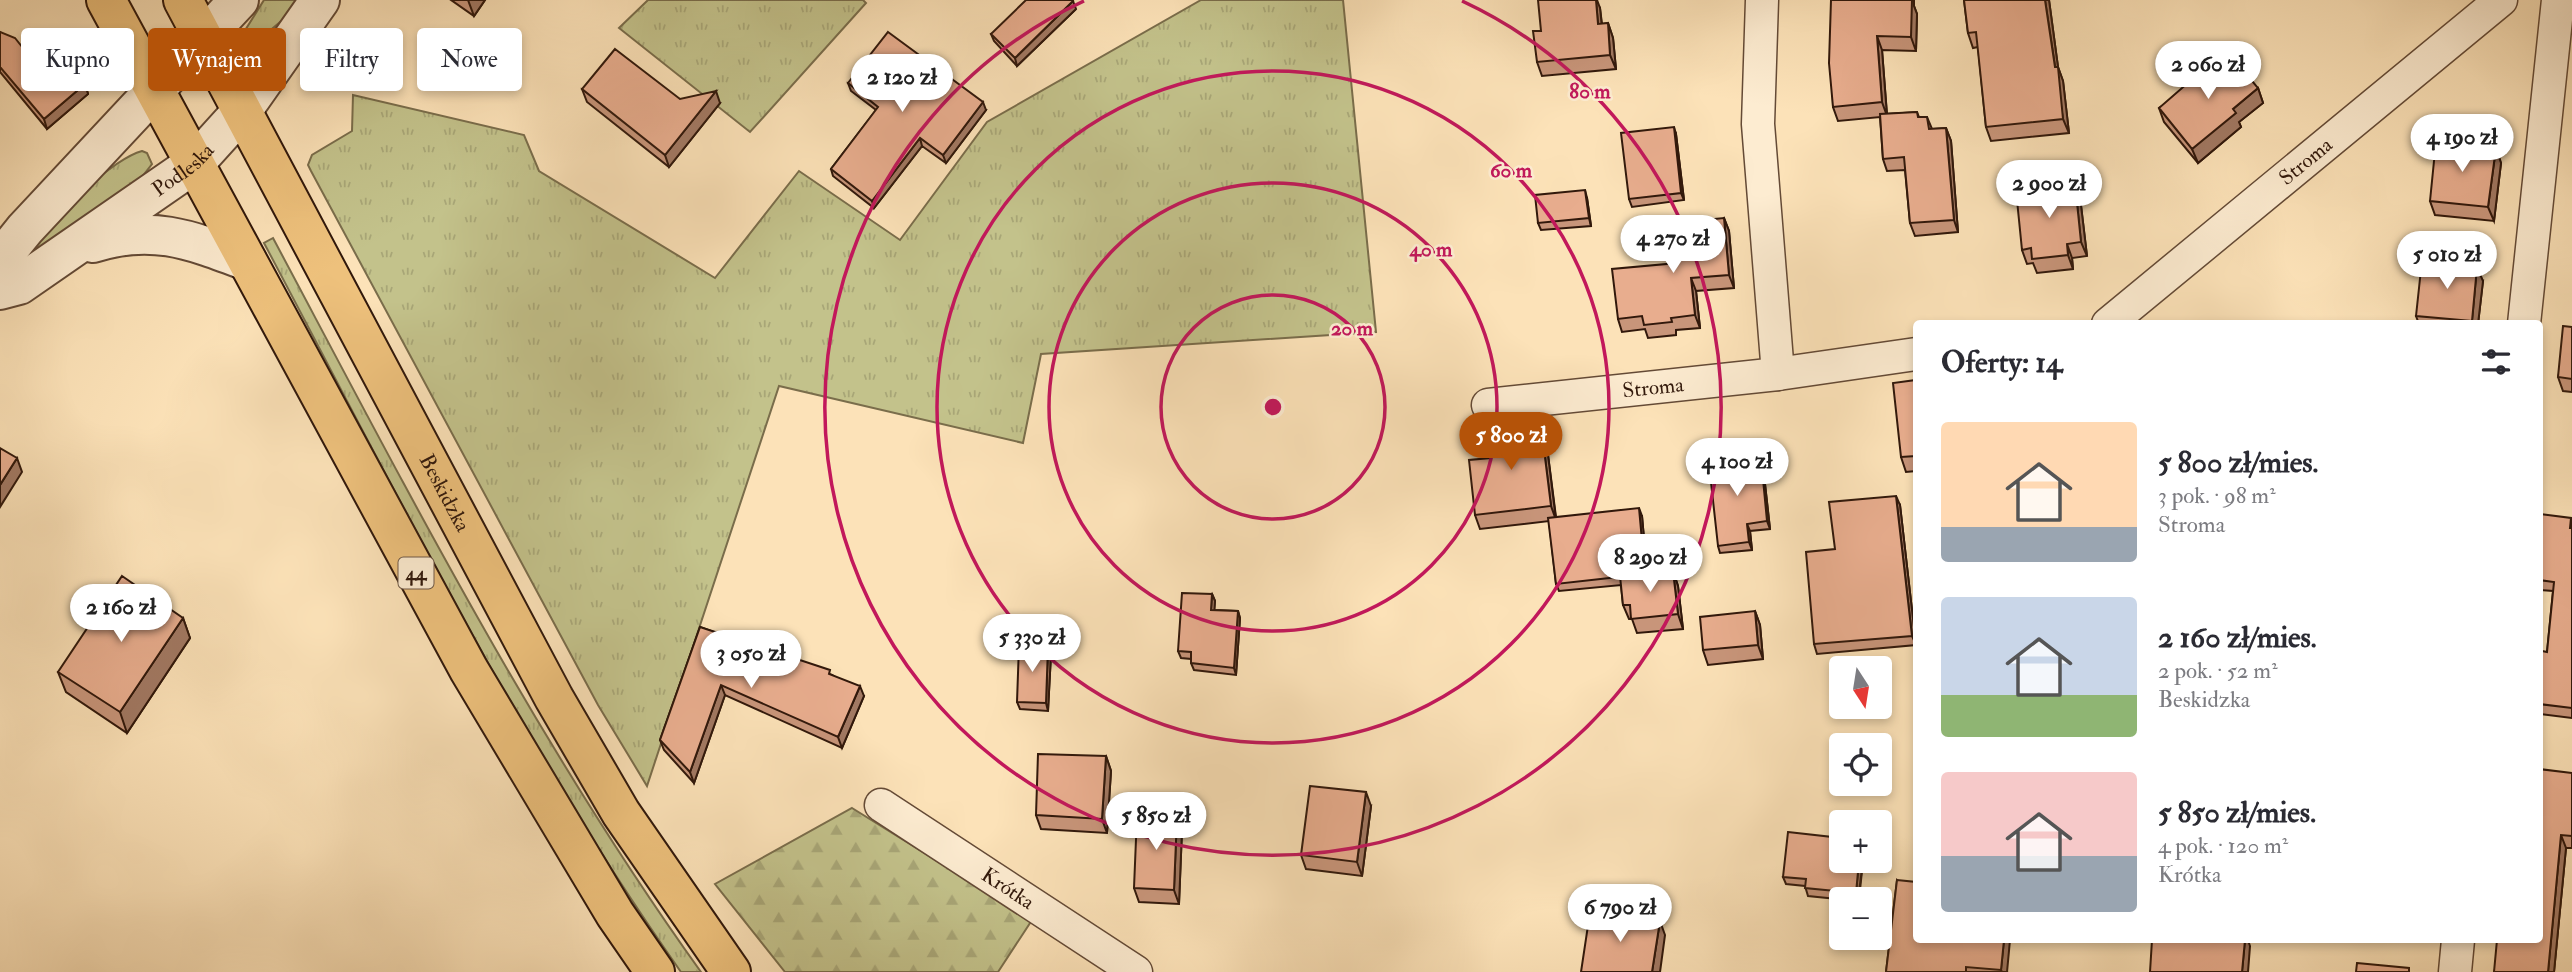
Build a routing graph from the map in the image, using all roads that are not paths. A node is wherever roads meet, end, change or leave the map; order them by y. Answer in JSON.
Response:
{"nodes":[{"id":1,"x":106,"y":0,"type":"edge"},
{"id":2,"x":183,"y":0,"type":"edge"},
{"id":3,"x":239,"y":0,"type":"edge"},
{"id":4,"x":320,"y":0,"type":"edge"},
{"id":5,"x":1762,"y":0,"type":"edge"},
{"id":6,"x":2501,"y":0,"type":"edge"},
{"id":7,"x":2558,"y":0,"type":"edge"},
{"id":8,"x":198,"y":28,"type":"edge"},
{"id":9,"x":214,"y":28,"type":"edge"},
{"id":10,"x":148,"y":78,"type":"edge"},
{"id":11,"x":155,"y":91,"type":"joint"},
{"id":12,"x":231,"y":91,"type":"edge"},
{"id":13,"x":242,"y":111,"type":"junction"},
{"id":14,"x":194,"y":164,"type":"junction"},
{"id":15,"x":74,"y":250,"type":"junction"},
{"id":16,"x":0,"y":260,"type":"edge"},
{"id":17,"x":247,"y":261,"type":"junction"},
{"id":18,"x":0,"y":290,"type":"edge"},
{"id":19,"x":2113,"y":320,"type":"edge"},
{"id":20,"x":2524,"y":320,"type":"edge"},
{"id":21,"x":1913,"y":354,"type":"edge"},
{"id":22,"x":1778,"y":374,"type":"junction"},
{"id":23,"x":1488,"y":405,"type":"dead end"},
{"id":24,"x":880,"y":805,"type":"dead end"},
{"id":25,"x":2458,"y":943,"type":"edge"},
{"id":26,"x":655,"y":972,"type":"edge"},
{"id":27,"x":731,"y":972,"type":"edge"},
{"id":28,"x":1136,"y":972,"type":"edge"},
{"id":29,"x":2455,"y":972,"type":"edge"}],
"edges":[{"from":1,"to":10,"type":"main road","number":"44"},
{"from":2,"to":8,"type":"main road","name":"Beskidzka"},
{"from":3,"to":9,"type":"street"},
{"from":4,"to":13,"type":"street","name":"Podleska"},
{"from":5,"to":22,"type":"street"},
{"from":6,"to":19,"type":"street","name":"Stroma"},
{"from":7,"to":20,"type":"street"},
{"from":11,"to":14,"type":"main road","number":"44"},
{"from":11,"to":16,"type":"street"},
{"from":12,"to":13,"type":"main road","name":"Beskidzka"},
{"from":13,"to":14,"type":"street","name":"Podleska"},
{"from":13,"to":27,"type":"main road","name":"Beskidzka"},
{"from":14,"to":15,"type":"street","name":"Podleska"},
{"from":14,"to":17,"type":"main road","number":"44"},
{"from":15,"to":17,"type":"street"},
{"from":15,"to":18,"type":"street","name":"Podleska"},
{"from":17,"to":26,"type":"main road","number":"44"},
{"from":21,"to":22,"type":"street","name":"Stroma"},
{"from":22,"to":23,"type":"street","name":"Stroma"},
{"from":24,"to":28,"type":"street","name":"Krótka"},
{"from":25,"to":29,"type":"street"}]}
